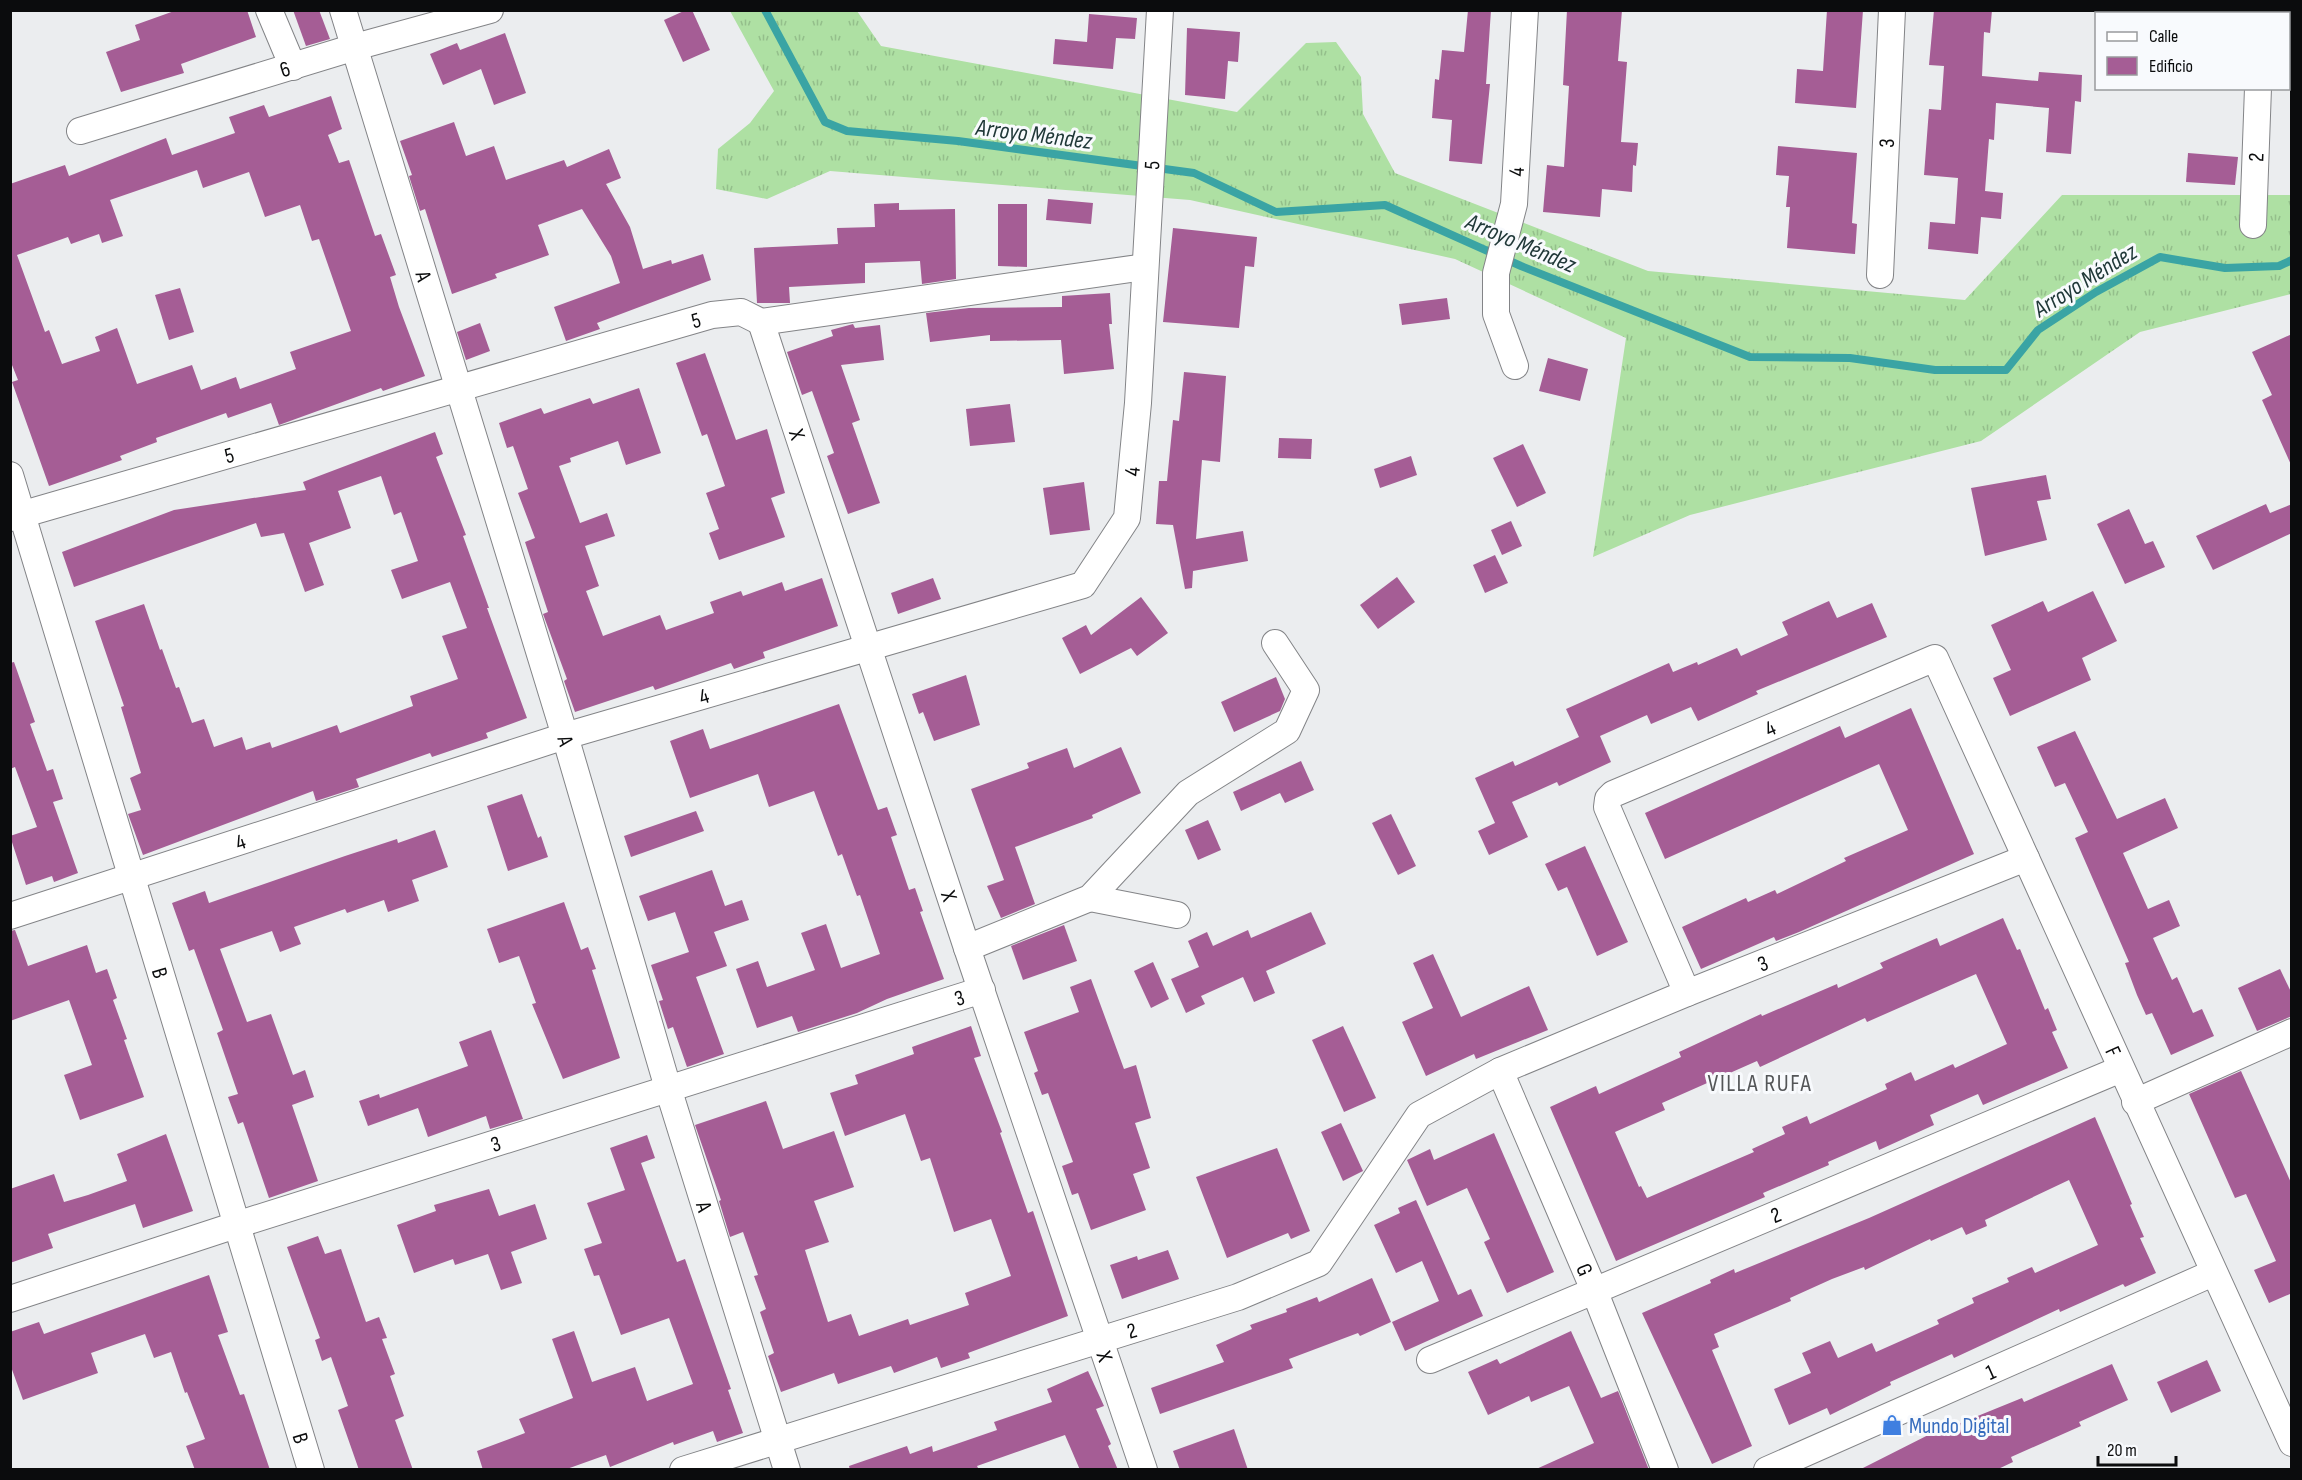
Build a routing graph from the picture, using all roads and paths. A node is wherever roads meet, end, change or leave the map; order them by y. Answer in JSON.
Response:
{"nodes":[{"id":1,"x":269,"y":10,"type":"edge"},
{"id":2,"x":343,"y":10,"type":"edge"},
{"id":3,"x":490,"y":10,"type":"edge"},
{"id":4,"x":1160,"y":10,"type":"edge"},
{"id":5,"x":1525,"y":10,"type":"edge"},
{"id":6,"x":1893,"y":10,"type":"edge"},
{"id":7,"x":355,"y":47,"type":"junction"},
{"id":8,"x":293,"y":67,"type":"junction"},
{"id":9,"x":2258,"y":90,"type":"edge"},
{"id":10,"x":80,"y":131,"type":"dead end"},
{"id":11,"x":2253,"y":225,"type":"dead end"},
{"id":12,"x":1145,"y":267,"type":"junction"},
{"id":13,"x":1880,"y":275,"type":"dead end"},
{"id":14,"x":761,"y":322,"type":"junction"},
{"id":15,"x":1515,"y":366,"type":"dead end"},
{"id":16,"x":457,"y":388,"type":"junction"},
{"id":17,"x":10,"y":476,"type":"edge"},
{"id":18,"x":16,"y":516,"type":"edge"},
{"id":19,"x":1275,"y":643,"type":"dead end"},
{"id":20,"x":866,"y":647,"type":"junction"},
{"id":21,"x":1935,"y":658,"type":"joint"},
{"id":22,"x":565,"y":736,"type":"junction"},
{"id":23,"x":2026,"y":858,"type":"junction"},
{"id":24,"x":131,"y":878,"type":"junction"},
{"id":25,"x":1090,"y":898,"type":"junction"},
{"id":26,"x":1177,"y":915,"type":"dead end"},
{"id":27,"x":10,"y":916,"type":"edge"},
{"id":28,"x":967,"y":948,"type":"junction"},
{"id":29,"x":982,"y":990,"type":"junction"},
{"id":30,"x":1687,"y":993,"type":"junction"},
{"id":31,"x":2292,"y":1032,"type":"edge"},
{"id":32,"x":2121,"y":1069,"type":"junction"},
{"id":33,"x":1500,"y":1071,"type":"junction"},
{"id":34,"x":668,"y":1088,"type":"junction"},
{"id":35,"x":2135,"y":1102,"type":"junction"},
{"id":36,"x":236,"y":1225,"type":"junction"},
{"id":37,"x":2213,"y":1273,"type":"junction"},
{"id":38,"x":1594,"y":1290,"type":"junction"},
{"id":39,"x":10,"y":1299,"type":"edge"},
{"id":40,"x":1101,"y":1339,"type":"junction"},
{"id":41,"x":1430,"y":1360,"type":"dead end"},
{"id":42,"x":778,"y":1438,"type":"junction"},
{"id":43,"x":2292,"y":1443,"type":"edge"},
{"id":44,"x":311,"y":1470,"type":"edge"},
{"id":45,"x":683,"y":1470,"type":"edge"},
{"id":46,"x":787,"y":1470,"type":"edge"},
{"id":47,"x":1144,"y":1470,"type":"edge"},
{"id":48,"x":1665,"y":1470,"type":"edge"},
{"id":49,"x":1767,"y":1470,"type":"edge"}],
"edges":[{"from":1,"to":8,"type":"street"},
{"from":2,"to":7,"type":"street","name":"A"},
{"from":3,"to":7,"type":"street","name":"6"},
{"from":4,"to":12,"type":"street","name":"5"},
{"from":5,"to":15,"type":"street","name":"4"},
{"from":6,"to":13,"type":"street","name":"3"},
{"from":7,"to":8,"type":"street","name":"6"},
{"from":7,"to":16,"type":"street","name":"A"},
{"from":8,"to":10,"type":"street","name":"6"},
{"from":9,"to":11,"type":"street","name":"2"},
{"from":12,"to":14,"type":"street","name":"5"},
{"from":12,"to":20,"type":"street","name":"4"},
{"from":14,"to":16,"type":"street","name":"5"},
{"from":14,"to":20,"type":"street","name":"X"},
{"from":16,"to":18,"type":"street","name":"5"},
{"from":16,"to":22,"type":"street","name":"A"},
{"from":17,"to":18,"type":"street","name":"B"},
{"from":18,"to":24,"type":"street","name":"B"},
{"from":19,"to":25,"type":"street"},
{"from":20,"to":22,"type":"street","name":"4"},
{"from":20,"to":28,"type":"street","name":"X"},
{"from":21,"to":23,"type":"street","name":"F"},
{"from":21,"to":30,"type":"street","name":"4"},
{"from":22,"to":24,"type":"street","name":"4"},
{"from":22,"to":34,"type":"street","name":"A"},
{"from":23,"to":30,"type":"street","name":"3"},
{"from":23,"to":32,"type":"street","name":"F"},
{"from":24,"to":27,"type":"street","name":"4"},
{"from":24,"to":36,"type":"street","name":"B"},
{"from":25,"to":26,"type":"street"},
{"from":25,"to":28,"type":"street"},
{"from":28,"to":29,"type":"street","name":"X"},
{"from":29,"to":34,"type":"street","name":"3"},
{"from":29,"to":40,"type":"street","name":"X"},
{"from":30,"to":33,"type":"street","name":"3"},
{"from":31,"to":35,"type":"street"},
{"from":32,"to":35,"type":"street","name":"F"},
{"from":32,"to":38,"type":"street","name":"2"},
{"from":33,"to":38,"type":"street","name":"G"},
{"from":33,"to":40,"type":"street","name":"2"},
{"from":34,"to":36,"type":"street","name":"3"},
{"from":34,"to":42,"type":"street","name":"A"},
{"from":35,"to":37,"type":"street","name":"F"},
{"from":36,"to":39,"type":"street","name":"3"},
{"from":36,"to":44,"type":"street","name":"B"},
{"from":37,"to":43,"type":"street","name":"F"},
{"from":37,"to":49,"type":"street","name":"1"},
{"from":38,"to":41,"type":"street","name":"2"},
{"from":38,"to":48,"type":"street","name":"G"},
{"from":40,"to":42,"type":"street","name":"2"},
{"from":40,"to":47,"type":"street","name":"X"},
{"from":42,"to":45,"type":"street","name":"2"},
{"from":42,"to":46,"type":"street","name":"A"}]}
